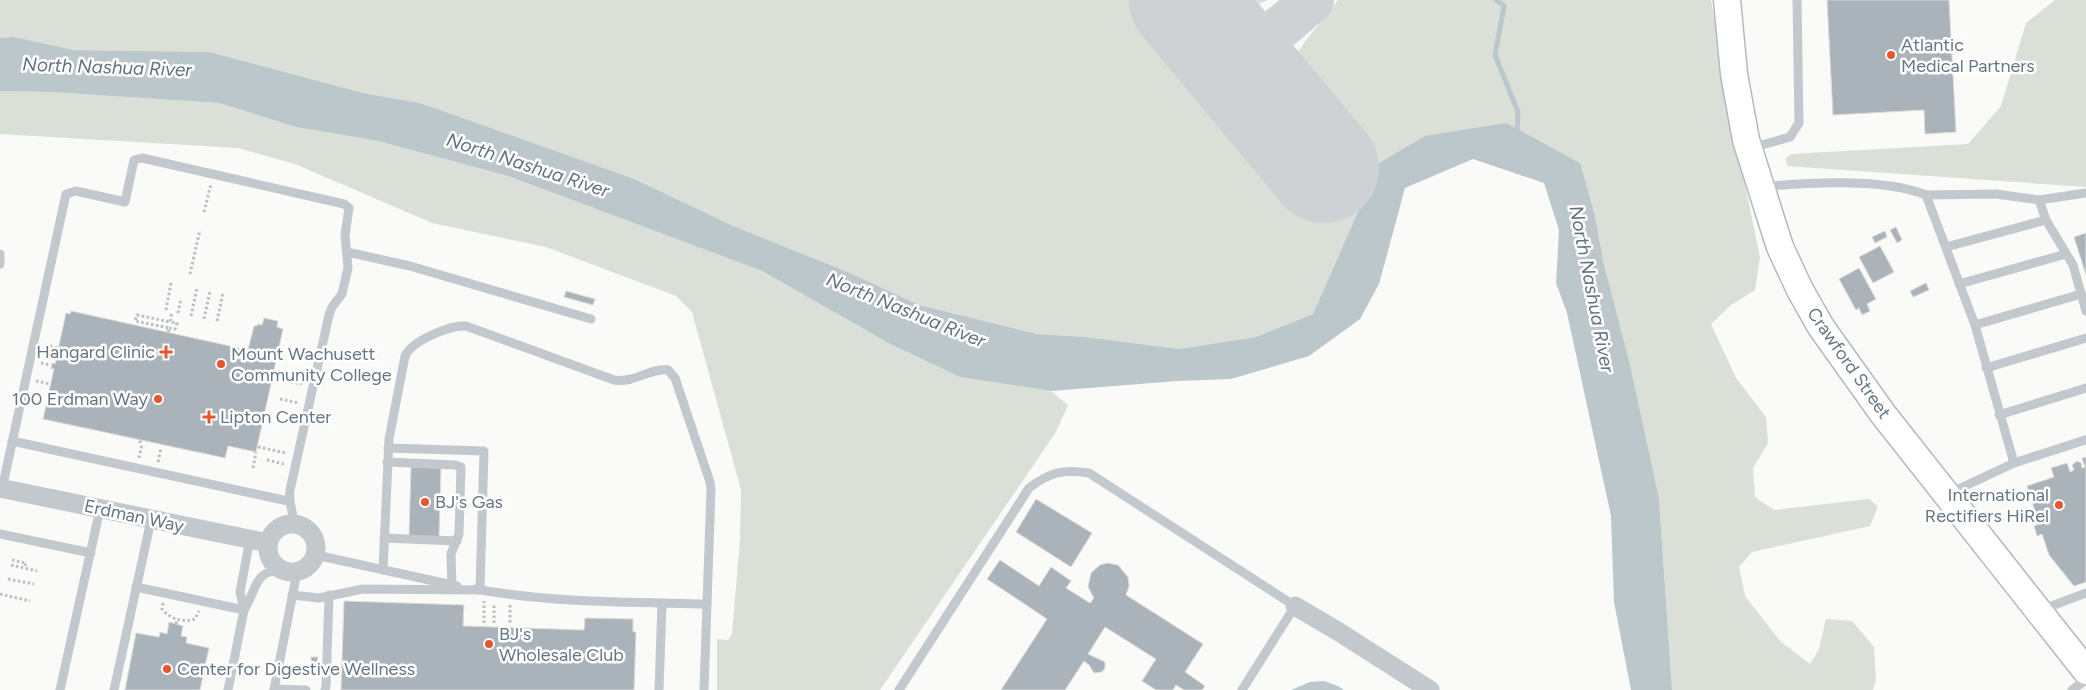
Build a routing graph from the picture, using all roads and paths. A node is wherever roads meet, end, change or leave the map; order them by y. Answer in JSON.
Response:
{"nodes":[{"id":1,"x":1727,"y":0,"type":"edge"},
{"id":2,"x":1797,"y":0,"type":"edge"},
{"id":3,"x":1749,"y":149,"type":"junction"},
{"id":4,"x":213,"y":174,"type":"junction"},
{"id":5,"x":1760,"y":188,"type":"junction"},
{"id":6,"x":2086,"y":193,"type":"edge"},
{"id":7,"x":1926,"y":195,"type":"junction"},
{"id":8,"x":2039,"y":200,"type":"junction"},
{"id":9,"x":204,"y":212,"type":"dead end"},
{"id":10,"x":2046,"y":220,"type":"junction"},
{"id":11,"x":200,"y":230,"type":"dead end"},
{"id":12,"x":1946,"y":247,"type":"junction"},
{"id":13,"x":347,"y":252,"type":"junction"},
{"id":14,"x":0,"y":254,"type":"edge"},
{"id":15,"x":2066,"y":254,"type":"junction"},
{"id":16,"x":0,"y":264,"type":"edge"},
{"id":17,"x":190,"y":274,"type":"dead end"},
{"id":18,"x":171,"y":283,"type":"dead end"},
{"id":19,"x":1959,"y":284,"type":"junction"},
{"id":20,"x":197,"y":288,"type":"dead end"},
{"id":21,"x":210,"y":291,"type":"dead end"},
{"id":22,"x":223,"y":293,"type":"dead end"},
{"id":23,"x":2081,"y":294,"type":"junction"},
{"id":24,"x":180,"y":298,"type":"dead end"},
{"id":25,"x":166,"y":310,"type":"dead end"},
{"id":26,"x":2086,"y":311,"type":"edge"},
{"id":27,"x":172,"y":312,"type":"dead end"},
{"id":28,"x":178,"y":313,"type":"dead end"},
{"id":29,"x":191,"y":316,"type":"dead end"},
{"id":30,"x":204,"y":318,"type":"dead end"},
{"id":31,"x":592,"y":319,"type":"dead end"},
{"id":32,"x":217,"y":321,"type":"dead end"},
{"id":33,"x":170,"y":322,"type":"junction"},
{"id":34,"x":1974,"y":325,"type":"junction"},
{"id":35,"x":2086,"y":338,"type":"edge"},
{"id":36,"x":44,"y":345,"type":"dead end"},
{"id":37,"x":59,"y":348,"type":"dead end"},
{"id":38,"x":1986,"y":368,"type":"junction"},
{"id":39,"x":273,"y":378,"type":"dead end"},
{"id":40,"x":280,"y":380,"type":"dead end"},
{"id":41,"x":2086,"y":388,"type":"edge"},
{"id":42,"x":280,"y":399,"type":"dead end"},
{"id":43,"x":309,"y":405,"type":"junction"},
{"id":44,"x":1999,"y":415,"type":"junction"},
{"id":45,"x":2085,"y":440,"type":"edge"},
{"id":46,"x":12,"y":441,"type":"junction"},
{"id":47,"x":258,"y":447,"type":"dead end"},
{"id":48,"x":388,"y":448,"type":"junction"},
{"id":49,"x":256,"y":452,"type":"dead end"},
{"id":50,"x":298,"y":456,"type":"junction"},
{"id":51,"x":267,"y":460,"type":"dead end"},
{"id":52,"x":388,"y":462,"type":"junction"},
{"id":53,"x":2014,"y":464,"type":"junction"},
{"id":54,"x":295,"y":467,"type":"junction"},
{"id":55,"x":253,"y":468,"type":"dead end"},
{"id":56,"x":1,"y":491,"type":"edge"},
{"id":57,"x":1947,"y":494,"type":"junction"},
{"id":58,"x":288,"y":501,"type":"junction"},
{"id":59,"x":100,"y":509,"type":"junction"},
{"id":60,"x":151,"y":520,"type":"junction"},
{"id":61,"x":293,"y":524,"type":"junction"},
{"id":62,"x":0,"y":534,"type":"edge"},
{"id":63,"x":384,"y":538,"type":"junction"},
{"id":64,"x":259,"y":541,"type":"junction"},
{"id":65,"x":457,"y":541,"type":"junction"},
{"id":66,"x":91,"y":553,"type":"junction"},
{"id":67,"x":316,"y":555,"type":"junction"},
{"id":68,"x":12,"y":560,"type":"dead end"},
{"id":69,"x":11,"y":565,"type":"dead end"},
{"id":70,"x":24,"y":568,"type":"junction"},
{"id":71,"x":290,"y":570,"type":"junction"},
{"id":72,"x":383,"y":570,"type":"junction"},
{"id":73,"x":37,"y":571,"type":"dead end"},
{"id":74,"x":8,"y":579,"type":"dead end"},
{"id":75,"x":34,"y":584,"type":"dead end"},
{"id":76,"x":136,"y":587,"type":"junction"},
{"id":77,"x":452,"y":587,"type":"junction"},
{"id":78,"x":486,"y":591,"type":"junction"},
{"id":79,"x":165,"y":593,"type":"junction"},
{"id":80,"x":2086,"y":593,"type":"edge"},
{"id":81,"x":0,"y":594,"type":"edge"},
{"id":82,"x":292,"y":595,"type":"junction"},
{"id":83,"x":328,"y":595,"type":"junction"},
{"id":84,"x":510,"y":595,"type":"junction"},
{"id":85,"x":201,"y":601,"type":"junction"},
{"id":86,"x":30,"y":602,"type":"dead end"},
{"id":87,"x":662,"y":603,"type":"junction"},
{"id":88,"x":707,"y":604,"type":"junction"},
{"id":89,"x":1295,"y":606,"type":"junction"},
{"id":90,"x":244,"y":610,"type":"junction"},
{"id":91,"x":2038,"y":611,"type":"junction"},
{"id":92,"x":177,"y":619,"type":"junction"},
{"id":93,"x":484,"y":623,"type":"dead end"},
{"id":94,"x":176,"y":624,"type":"dead end"},
{"id":95,"x":494,"y":624,"type":"dead end"},
{"id":96,"x":510,"y":624,"type":"dead end"},
{"id":97,"x":2086,"y":671,"type":"edge"},
{"id":98,"x":2086,"y":680,"type":"edge"},
{"id":99,"x":274,"y":689,"type":"edge"},
{"id":100,"x":60,"y":690,"type":"edge"},
{"id":101,"x":114,"y":690,"type":"edge"},
{"id":102,"x":228,"y":690,"type":"edge"},
{"id":103,"x":306,"y":690,"type":"edge"},
{"id":104,"x":324,"y":690,"type":"edge"},
{"id":105,"x":659,"y":690,"type":"edge"},
{"id":106,"x":704,"y":690,"type":"edge"},
{"id":107,"x":899,"y":690,"type":"edge"},
{"id":108,"x":1242,"y":690,"type":"edge"},
{"id":109,"x":1430,"y":690,"type":"edge"},
{"id":110,"x":2072,"y":690,"type":"edge"}],
"edges":[{"from":1,"to":3,"type":"main road","name":"Crawford Street"},
{"from":2,"to":3,"type":"lane"},
{"from":3,"to":5,"type":"main road","name":"Crawford Street"},
{"from":4,"to":9,"type":"path"},
{"from":4,"to":13,"type":"lane"},
{"from":4,"to":46,"type":"lane"},
{"from":5,"to":7,"type":"lane"},
{"from":5,"to":57,"type":"main road","name":"Crawford Street"},
{"from":6,"to":8,"type":"lane"},
{"from":7,"to":8,"type":"lane"},
{"from":7,"to":12,"type":"lane"},
{"from":8,"to":10,"type":"lane"},
{"from":10,"to":12,"type":"lane"},
{"from":10,"to":15,"type":"lane"},
{"from":11,"to":17,"type":"path"},
{"from":12,"to":19,"type":"lane"},
{"from":13,"to":31,"type":"lane"},
{"from":13,"to":43,"type":"lane"},
{"from":14,"to":16,"type":"lane"},
{"from":15,"to":19,"type":"lane"},
{"from":15,"to":23,"type":"lane"},
{"from":18,"to":25,"type":"path"},
{"from":19,"to":34,"type":"lane"},
{"from":20,"to":29,"type":"path"},
{"from":21,"to":30,"type":"path"},
{"from":22,"to":32,"type":"path"},
{"from":23,"to":26,"type":"lane"},
{"from":23,"to":34,"type":"lane"},
{"from":24,"to":28,"type":"path"},
{"from":27,"to":33,"type":"path"},
{"from":33,"to":33,"type":"path"},
{"from":34,"to":38,"type":"lane"},
{"from":35,"to":38,"type":"lane"},
{"from":36,"to":37,"type":"path"},
{"from":38,"to":44,"type":"lane"},
{"from":39,"to":40,"type":"path"},
{"from":41,"to":44,"type":"lane"},
{"from":42,"to":43,"type":"path"},
{"from":43,"to":50,"type":"lane"},
{"from":44,"to":53,"type":"lane"},
{"from":45,"to":53,"type":"lane"},
{"from":46,"to":56,"type":"lane"},
{"from":46,"to":58,"type":"lane"},
{"from":47,"to":50,"type":"path"},
{"from":48,"to":52,"type":"lane"},
{"from":48,"to":78,"type":"lane"},
{"from":48,"to":88,"type":"lane"},
{"from":49,"to":55,"type":"path"},
{"from":50,"to":54,"type":"lane"},
{"from":51,"to":54,"type":"path"},
{"from":52,"to":63,"type":"lane"},
{"from":52,"to":65,"type":"lane"},
{"from":53,"to":57,"type":"lane"},
{"from":54,"to":58,"type":"lane"},
{"from":56,"to":59,"type":"street","name":"Erdman Way"},
{"from":57,"to":91,"type":"main road","name":"Crawford Street"},
{"from":58,"to":61,"type":"lane"},
{"from":59,"to":60,"type":"street","name":"Erdman Way"},
{"from":59,"to":66,"type":"lane"},
{"from":60,"to":64,"type":"street","name":"Erdman Way"},
{"from":60,"to":76,"type":"lane"},
{"from":61,"to":64,"type":"street"},
{"from":61,"to":67,"type":"street"},
{"from":62,"to":66,"type":"lane"},
{"from":63,"to":65,"type":"lane"},
{"from":63,"to":72,"type":"lane"},
{"from":64,"to":71,"type":"street"},
{"from":64,"to":90,"type":"lane"},
{"from":65,"to":77,"type":"lane"},
{"from":66,"to":100,"type":"lane"},
{"from":67,"to":71,"type":"street"},
{"from":67,"to":72,"type":"lane"},
{"from":68,"to":70,"type":"path"},
{"from":69,"to":70,"type":"path"},
{"from":70,"to":73,"type":"path"},
{"from":71,"to":82,"type":"lane"},
{"from":71,"to":90,"type":"lane"},
{"from":72,"to":77,"type":"lane"},
{"from":74,"to":75,"type":"path"},
{"from":76,"to":79,"type":"lane"},
{"from":76,"to":101,"type":"lane"},
{"from":77,"to":78,"type":"lane"},
{"from":77,"to":83,"type":"lane"},
{"from":78,"to":84,"type":"lane"},
{"from":78,"to":93,"type":"path"},
{"from":78,"to":95,"type":"path"},
{"from":79,"to":85,"type":"lane"},
{"from":79,"to":92,"type":"path"},
{"from":80,"to":91,"type":"lane"},
{"from":81,"to":86,"type":"path"},
{"from":82,"to":83,"type":"lane"},
{"from":82,"to":99,"type":"lane"},
{"from":83,"to":104,"type":"lane"},
{"from":84,"to":87,"type":"lane"},
{"from":84,"to":96,"type":"path"},
{"from":85,"to":90,"type":"lane"},
{"from":85,"to":92,"type":"path"},
{"from":87,"to":88,"type":"lane"},
{"from":87,"to":105,"type":"lane"},
{"from":88,"to":106,"type":"lane"},
{"from":89,"to":107,"type":"lane"},
{"from":89,"to":108,"type":"lane"},
{"from":89,"to":109,"type":"street"},
{"from":90,"to":102,"type":"lane"},
{"from":91,"to":97,"type":"main road","name":"Crawford Street"},
{"from":92,"to":94,"type":"path"},
{"from":98,"to":110,"type":"lane"},
{"from":99,"to":103,"type":"lane"}]}
